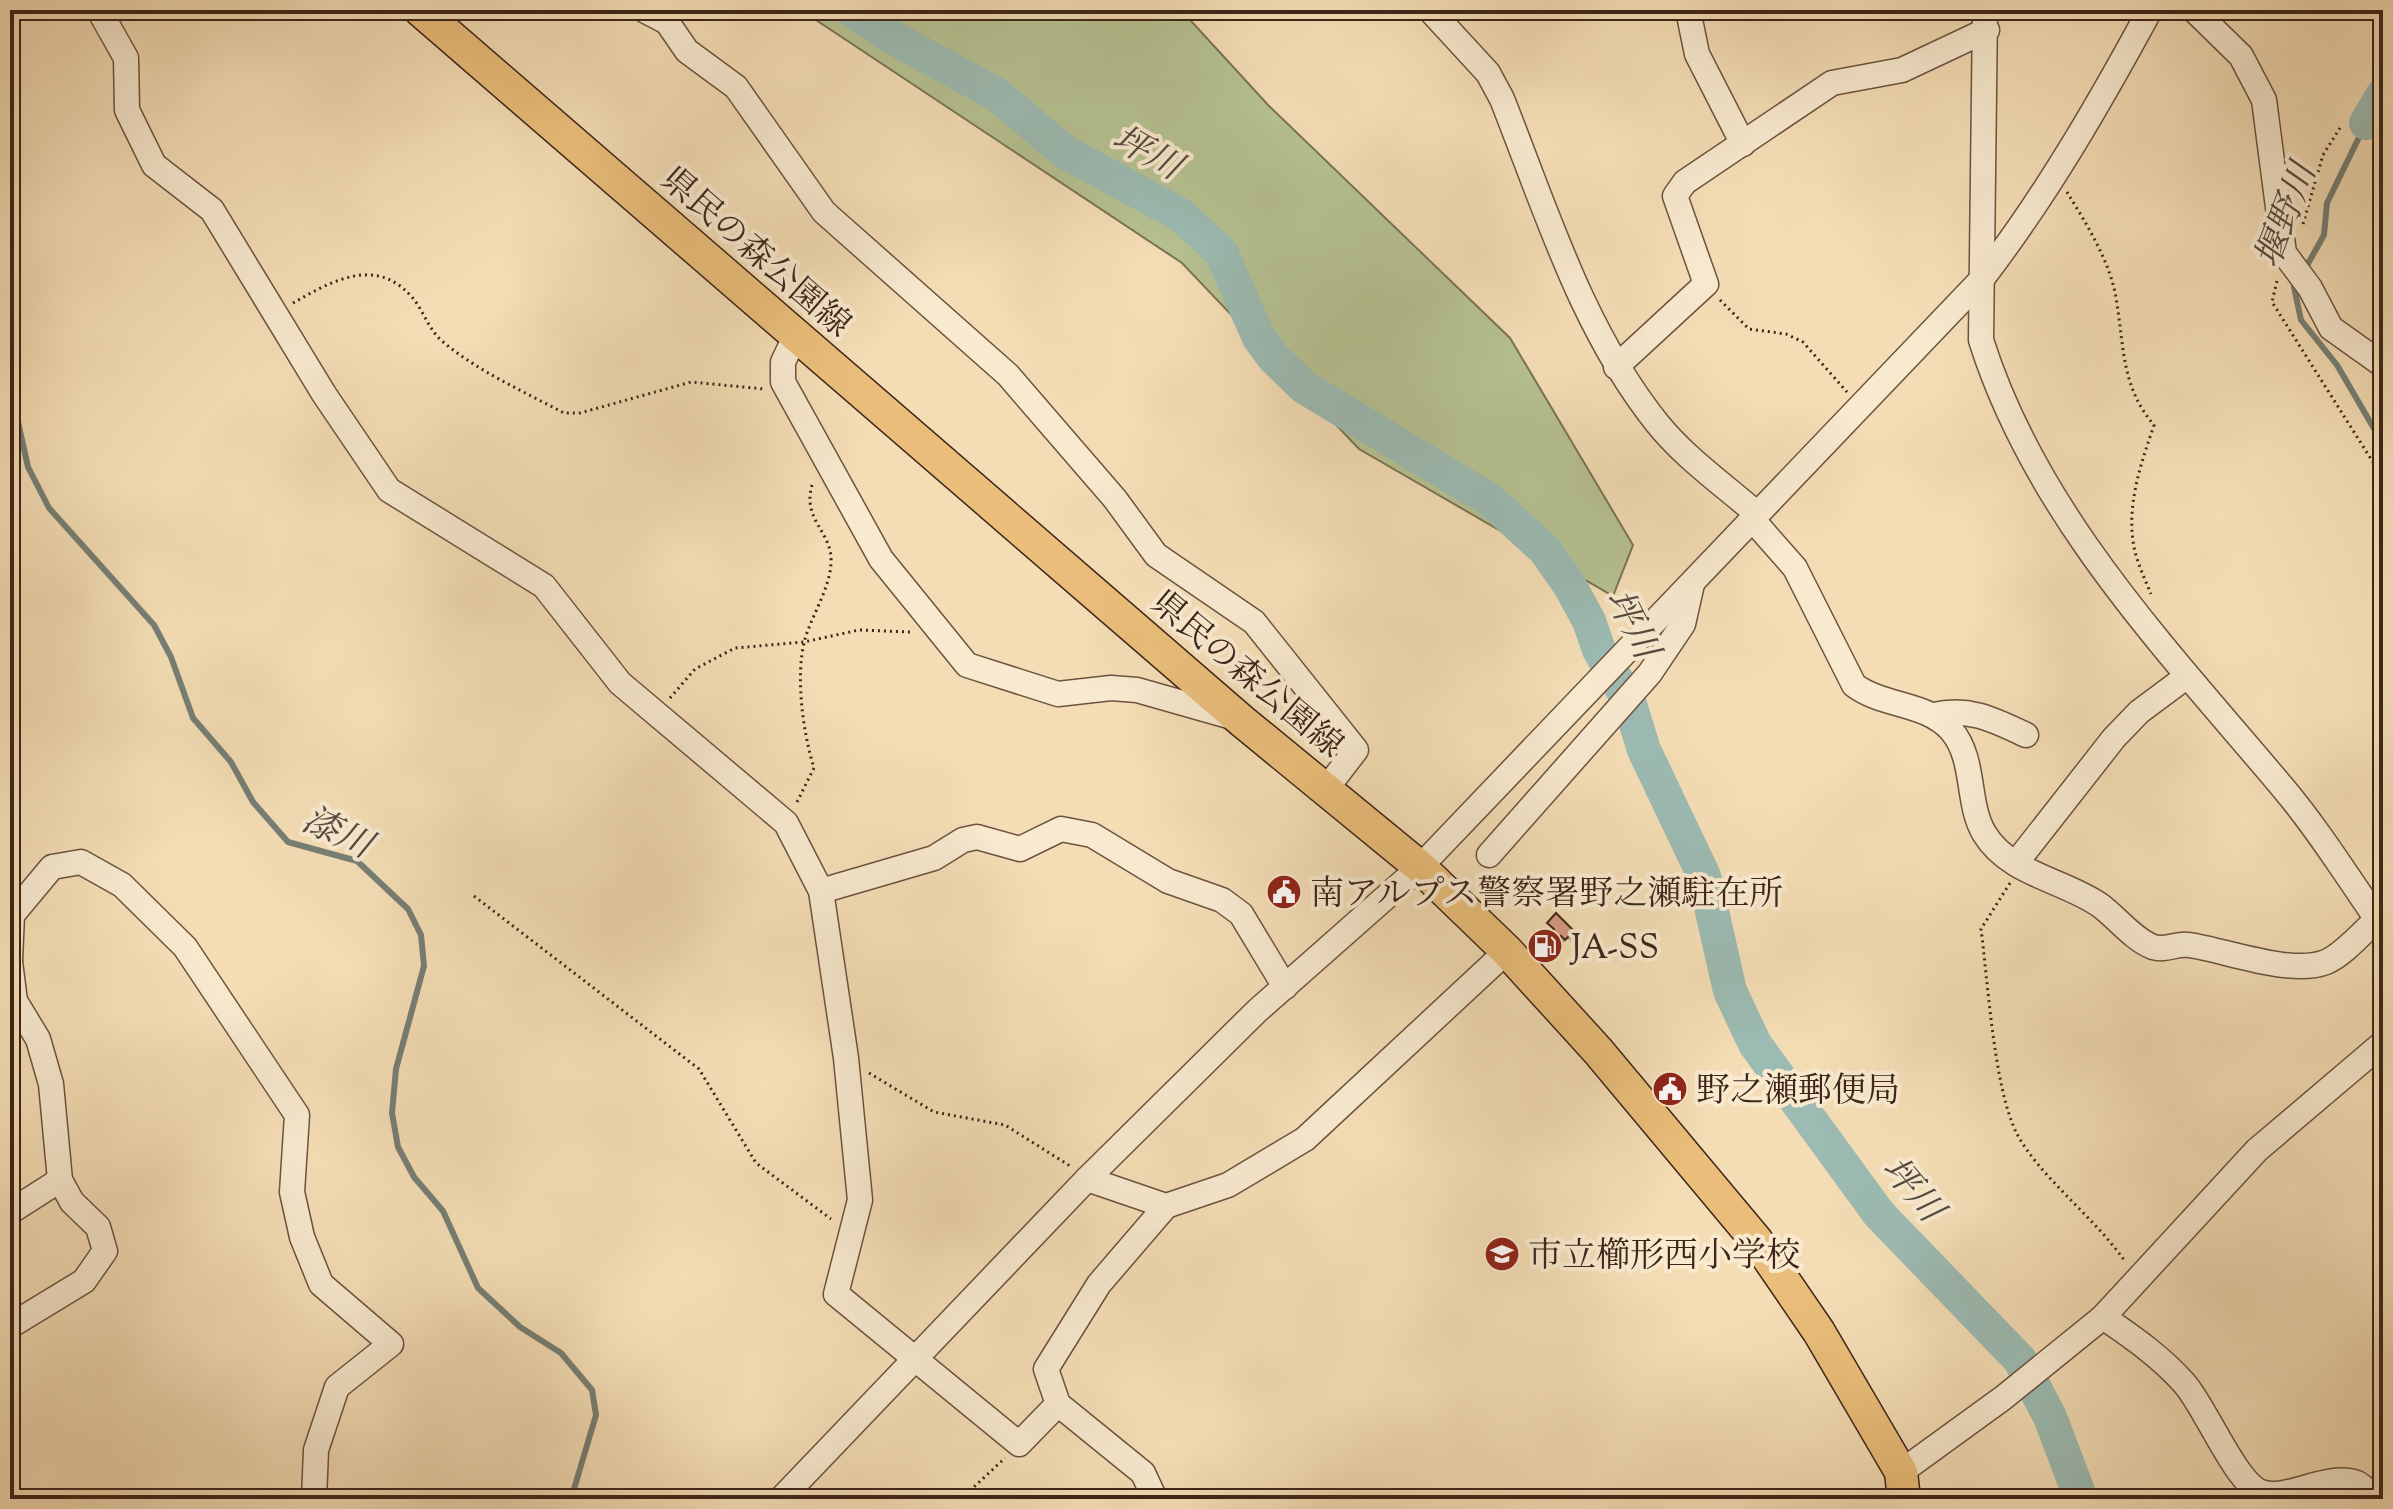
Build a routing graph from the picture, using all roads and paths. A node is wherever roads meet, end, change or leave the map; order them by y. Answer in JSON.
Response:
{"nodes":[{"id":1,"x":99,"y":10,"type":"edge"},
{"id":2,"x":420,"y":10,"type":"edge"},
{"id":3,"x":644,"y":10,"type":"edge"},
{"id":4,"x":1430,"y":10,"type":"edge"},
{"id":5,"x":1688,"y":10,"type":"edge"},
{"id":6,"x":2150,"y":10,"type":"edge"},
{"id":7,"x":2194,"y":10,"type":"edge"},
{"id":8,"x":1986,"y":20,"type":"edge"},
{"id":9,"x":1743,"y":144,"type":"junction"},
{"id":10,"x":2057,"y":174,"type":"junction"},
{"id":11,"x":1982,"y":279,"type":"junction"},
{"id":12,"x":1706,"y":284,"type":"junction"},
{"id":13,"x":274,"y":313,"type":"junction"},
{"id":14,"x":796,"y":335,"type":"junction"},
{"id":15,"x":2383,"y":365,"type":"edge"},
{"id":16,"x":1616,"y":367,"type":"junction"},
{"id":17,"x":788,"y":391,"type":"junction"},
{"id":18,"x":1859,"y":407,"type":"junction"},
{"id":19,"x":821,"y":454,"type":"junction"},
{"id":20,"x":1755,"y":517,"type":"junction"},
{"id":21,"x":1693,"y":582,"type":"junction"},
{"id":22,"x":938,"y":633,"type":"junction"},
{"id":23,"x":2153,"y":636,"type":"junction"},
{"id":24,"x":804,"y":642,"type":"junction"},
{"id":25,"x":2186,"y":677,"type":"junction"},
{"id":26,"x":656,"y":713,"type":"junction"},
{"id":27,"x":1934,"y":715,"type":"junction"},
{"id":28,"x":1242,"y":721,"type":"junction"},
{"id":29,"x":2026,"y":735,"type":"dead end"},
{"id":30,"x":1326,"y":789,"type":"junction"},
{"id":31,"x":786,"y":823,"type":"junction"},
{"id":32,"x":1489,"y":855,"type":"dead end"},
{"id":33,"x":2018,"y":865,"type":"junction"},
{"id":34,"x":1420,"y":867,"type":"junction"},
{"id":35,"x":821,"y":891,"type":"junction"},
{"id":36,"x":474,"y":896,"type":"dead end"},
{"id":37,"x":2380,"y":924,"type":"edge"},
{"id":38,"x":1507,"y":951,"type":"junction"},
{"id":39,"x":10,"y":961,"type":"edge"},
{"id":40,"x":1285,"y":987,"type":"junction"},
{"id":41,"x":2383,"y":1043,"type":"edge"},
{"id":42,"x":846,"y":1058,"type":"junction"},
{"id":43,"x":1087,"y":1179,"type":"junction"},
{"id":44,"x":60,"y":1180,"type":"junction"},
{"id":45,"x":1166,"y":1206,"type":"junction"},
{"id":46,"x":10,"y":1212,"type":"edge"},
{"id":47,"x":852,"y":1228,"type":"junction"},
{"id":48,"x":2138,"y":1279,"type":"junction"},
{"id":49,"x":2094,"y":1324,"type":"junction"},
{"id":50,"x":10,"y":1326,"type":"edge"},
{"id":51,"x":914,"y":1355,"type":"junction"},
{"id":52,"x":1058,"y":1404,"type":"junction"},
{"id":53,"x":1019,"y":1444,"type":"junction"},
{"id":54,"x":1903,"y":1486,"type":"edge"},
{"id":55,"x":314,"y":1499,"type":"edge"},
{"id":56,"x":781,"y":1499,"type":"edge"},
{"id":57,"x":961,"y":1499,"type":"edge"},
{"id":58,"x":1155,"y":1499,"type":"edge"},
{"id":59,"x":2376,"y":1499,"type":"edge"}],
"edges":[{"from":1,"to":13,"type":"street"},
{"from":2,"to":14,"type":"main road","name":"県民の森公園線"},
{"from":3,"to":30,"type":"street"},
{"from":4,"to":16,"type":"street"},
{"from":5,"to":9,"type":"street"},
{"from":6,"to":10,"type":"street"},
{"from":7,"to":15,"type":"street"},
{"from":8,"to":9,"type":"street"},
{"from":8,"to":11,"type":"street"},
{"from":9,"to":12,"type":"street"},
{"from":10,"to":11,"type":"street"},
{"from":10,"to":23,"type":"path"},
{"from":11,"to":18,"type":"street"},
{"from":11,"to":23,"type":"street"},
{"from":12,"to":16,"type":"street"},
{"from":12,"to":18,"type":"path"},
{"from":13,"to":17,"type":"path"},
{"from":13,"to":26,"type":"street"},
{"from":14,"to":17,"type":"street"},
{"from":14,"to":28,"type":"main road","name":"県民の森公園線"},
{"from":16,"to":20,"type":"street"},
{"from":17,"to":19,"type":"street"},
{"from":18,"to":20,"type":"street"},
{"from":19,"to":22,"type":"street"},
{"from":19,"to":24,"type":"path"},
{"from":20,"to":21,"type":"street"},
{"from":20,"to":27,"type":"street"},
{"from":21,"to":32,"type":"street"},
{"from":21,"to":34,"type":"street"},
{"from":22,"to":24,"type":"path"},
{"from":22,"to":28,"type":"street"},
{"from":23,"to":25,"type":"street"},
{"from":24,"to":26,"type":"path"},
{"from":24,"to":31,"type":"path"},
{"from":25,"to":33,"type":"street"},
{"from":25,"to":37,"type":"street"},
{"from":26,"to":31,"type":"street"},
{"from":27,"to":29,"type":"street"},
{"from":27,"to":33,"type":"street"},
{"from":28,"to":30,"type":"main road","name":"県民の森公園線"},
{"from":30,"to":34,"type":"main road","name":"県民の森公園線"},
{"from":31,"to":35,"type":"street"},
{"from":33,"to":37,"type":"street"},
{"from":33,"to":48,"type":"path"},
{"from":34,"to":38,"type":"main road","name":"県民の森公園線"},
{"from":34,"to":40,"type":"street"},
{"from":35,"to":40,"type":"street"},
{"from":35,"to":42,"type":"street"},
{"from":36,"to":47,"type":"path"},
{"from":38,"to":45,"type":"street"},
{"from":38,"to":54,"type":"main road","name":"県民の森公園線"},
{"from":39,"to":44,"type":"street"},
{"from":39,"to":55,"type":"street"},
{"from":40,"to":43,"type":"street"},
{"from":41,"to":48,"type":"street"},
{"from":42,"to":43,"type":"path"},
{"from":42,"to":47,"type":"street"},
{"from":43,"to":45,"type":"street"},
{"from":43,"to":51,"type":"street"},
{"from":44,"to":46,"type":"street"},
{"from":44,"to":50,"type":"street"},
{"from":45,"to":52,"type":"street"},
{"from":47,"to":51,"type":"street"},
{"from":48,"to":49,"type":"street"},
{"from":49,"to":54,"type":"street"},
{"from":49,"to":59,"type":"street"},
{"from":51,"to":53,"type":"street"},
{"from":51,"to":56,"type":"street"},
{"from":52,"to":53,"type":"street"},
{"from":52,"to":58,"type":"street"},
{"from":53,"to":57,"type":"path"}]}
